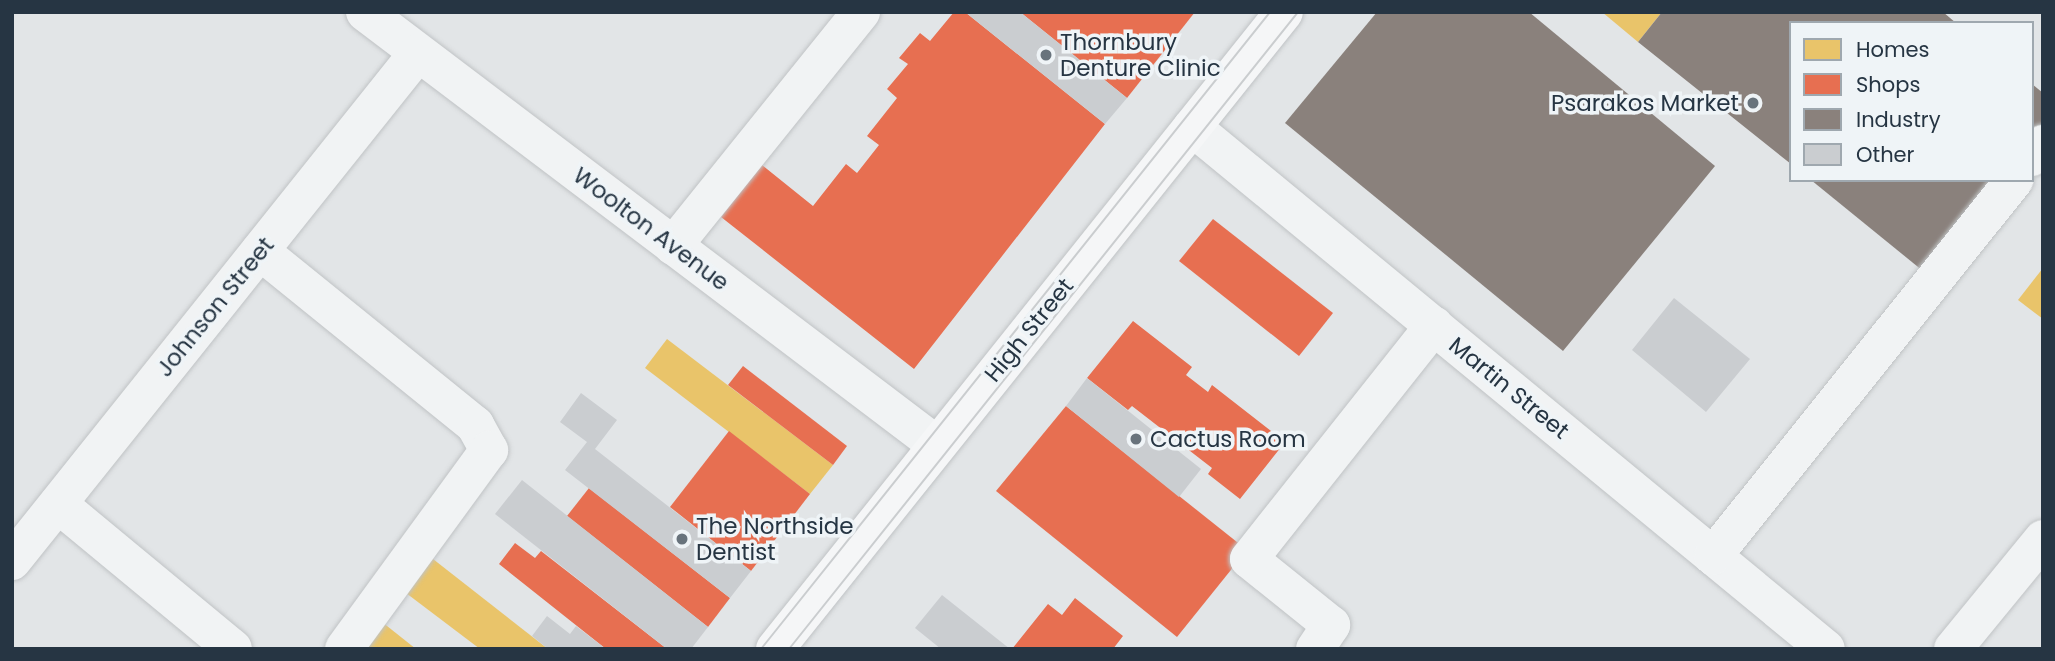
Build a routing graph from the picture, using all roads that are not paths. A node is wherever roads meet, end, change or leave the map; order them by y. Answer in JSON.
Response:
{"nodes":[{"id":1,"x":365,"y":12,"type":"edge"},
{"id":2,"x":1284,"y":12,"type":"edge"},
{"id":3,"x":856,"y":14,"type":"edge"},
{"id":4,"x":418,"y":53,"type":"junction"},
{"id":5,"x":1192,"y":127,"type":"junction"},
{"id":6,"x":2012,"y":182,"type":"edge"},
{"id":7,"x":673,"y":246,"type":"junction"},
{"id":8,"x":260,"y":251,"type":"junction"},
{"id":9,"x":1434,"y":326,"type":"junction"},
{"id":10,"x":937,"y":446,"type":"junction"},
{"id":11,"x":58,"y":504,"type":"junction"},
{"id":12,"x":2043,"y":539,"type":"edge"},
{"id":13,"x":1713,"y":556,"type":"junction"},
{"id":14,"x":12,"y":561,"type":"edge"},
{"id":15,"x":233,"y":649,"type":"edge"},
{"id":16,"x":344,"y":649,"type":"edge"},
{"id":17,"x":775,"y":649,"type":"edge"},
{"id":18,"x":1315,"y":649,"type":"edge"},
{"id":19,"x":1826,"y":649,"type":"edge"},
{"id":20,"x":1953,"y":649,"type":"edge"}],
"edges":[{"from":1,"to":4,"type":"street","name":"Woolton Avenue"},
{"from":2,"to":5,"type":"main road","name":"High Street"},
{"from":3,"to":7,"type":"street"},
{"from":4,"to":7,"type":"street","name":"Woolton Avenue"},
{"from":4,"to":8,"type":"street","name":"Johnson Street"},
{"from":5,"to":9,"type":"street","name":"Martin Street"},
{"from":5,"to":10,"type":"main road","name":"High Street"},
{"from":6,"to":13,"type":"street"},
{"from":7,"to":10,"type":"street","name":"Woolton Avenue"},
{"from":8,"to":11,"type":"street","name":"Johnson Street"},
{"from":8,"to":16,"type":"street"},
{"from":9,"to":13,"type":"street","name":"Martin Street"},
{"from":9,"to":18,"type":"street"},
{"from":10,"to":17,"type":"main road","name":"High Street"},
{"from":11,"to":14,"type":"street","name":"Johnson Street"},
{"from":11,"to":15,"type":"street"},
{"from":12,"to":20,"type":"street"},
{"from":13,"to":19,"type":"street","name":"Martin Street"}]}
